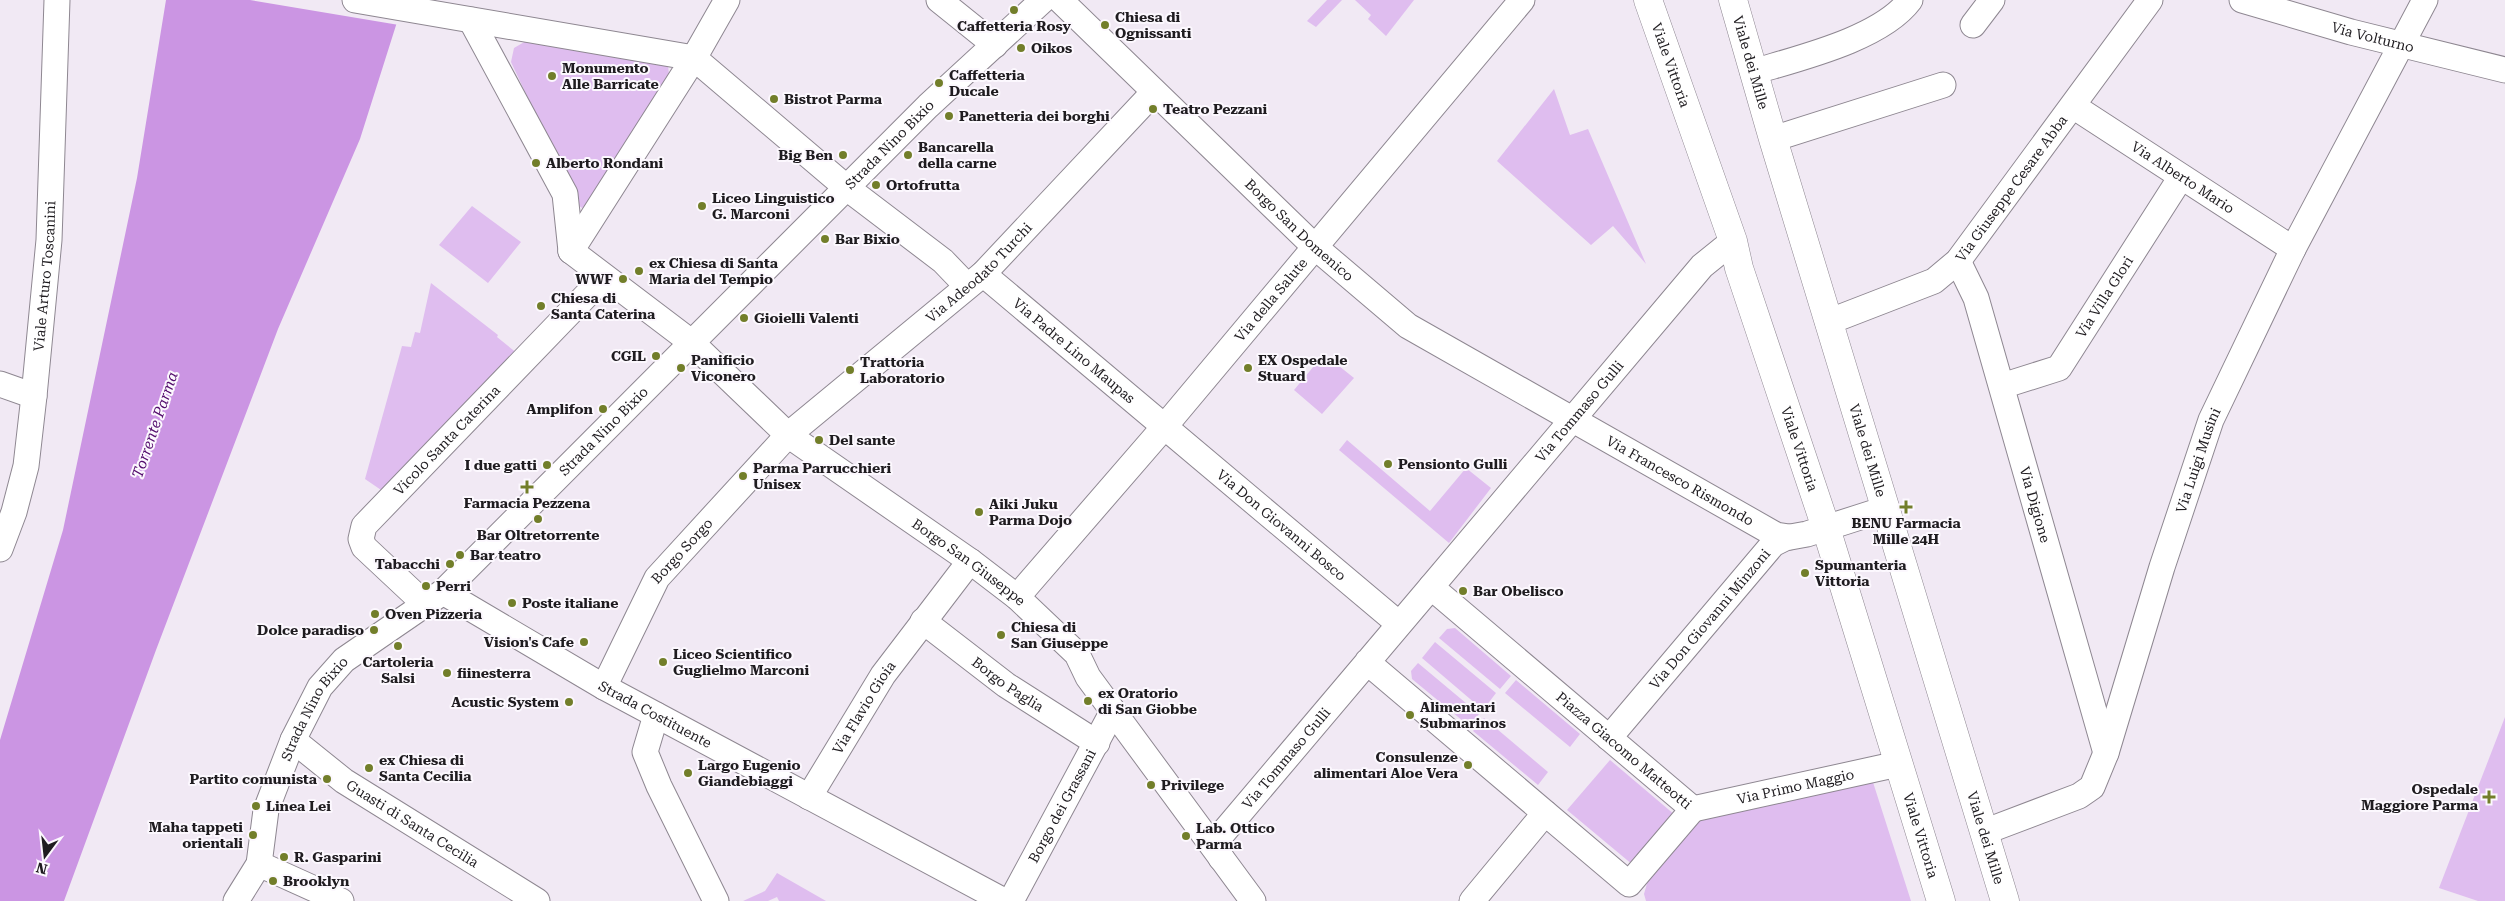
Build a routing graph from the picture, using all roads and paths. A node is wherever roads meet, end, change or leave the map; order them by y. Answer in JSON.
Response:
{"nodes":[{"id":1,"x":57,"y":0,"type":"edge"},
{"id":2,"x":355,"y":0,"type":"edge"},
{"id":3,"x":727,"y":0,"type":"edge"},
{"id":4,"x":939,"y":0,"type":"edge"},
{"id":5,"x":1043,"y":0,"type":"edge"},
{"id":6,"x":1060,"y":0,"type":"edge"},
{"id":7,"x":1522,"y":0,"type":"edge"},
{"id":8,"x":1648,"y":0,"type":"edge"},
{"id":9,"x":1910,"y":0,"type":"edge"},
{"id":10,"x":1992,"y":0,"type":"edge"},
{"id":11,"x":2150,"y":0,"type":"edge"},
{"id":12,"x":2242,"y":0,"type":"edge"},
{"id":13,"x":2425,"y":0,"type":"edge"},
{"id":14,"x":1732,"y":7,"type":"edge"},
{"id":15,"x":466,"y":12,"type":"edge"},
{"id":16,"x":1973,"y":25,"type":"dead end"},
{"id":17,"x":995,"y":44,"type":"junction"},
{"id":18,"x":2400,"y":44,"type":"junction"},
{"id":19,"x":694,"y":58,"type":"junction"},
{"id":20,"x":2505,"y":70,"type":"edge"},
{"id":21,"x":1753,"y":72,"type":"junction"},
{"id":22,"x":1943,"y":85,"type":"dead end"},
{"id":23,"x":1154,"y":92,"type":"junction"},
{"id":24,"x":2073,"y":106,"type":"junction"},
{"id":25,"x":1773,"y":139,"type":"junction"},
{"id":26,"x":2181,"y":177,"type":"junction"},
{"id":27,"x":847,"y":188,"type":"junction"},
{"id":28,"x":1732,"y":241,"type":"junction"},
{"id":29,"x":1315,"y":247,"type":"junction"},
{"id":30,"x":2293,"y":249,"type":"junction"},
{"id":31,"x":571,"y":251,"type":"junction"},
{"id":32,"x":1958,"y":261,"type":"junction"},
{"id":33,"x":604,"y":277,"type":"junction"},
{"id":34,"x":975,"y":280,"type":"junction"},
{"id":35,"x":1828,"y":322,"type":"junction"},
{"id":36,"x":691,"y":342,"type":"junction"},
{"id":37,"x":0,"y":384,"type":"edge"},
{"id":38,"x":2002,"y":386,"type":"junction"},
{"id":39,"x":34,"y":396,"type":"junction"},
{"id":40,"x":1573,"y":419,"type":"junction"},
{"id":41,"x":1165,"y":426,"type":"junction"},
{"id":42,"x":788,"y":436,"type":"junction"},
{"id":43,"x":1886,"y":509,"type":"junction"},
{"id":44,"x":1826,"y":528,"type":"junction"},
{"id":45,"x":1789,"y":538,"type":"junction"},
{"id":46,"x":0,"y":549,"type":"edge"},
{"id":47,"x":970,"y":562,"type":"junction"},
{"id":48,"x":1431,"y":587,"type":"junction"},
{"id":49,"x":1017,"y":597,"type":"junction"},
{"id":50,"x":434,"y":599,"type":"junction"},
{"id":51,"x":923,"y":621,"type":"junction"},
{"id":52,"x":1399,"y":624,"type":"junction"},
{"id":53,"x":1368,"y":662,"type":"junction"},
{"id":54,"x":2128,"y":680,"type":"junction"},
{"id":55,"x":2087,"y":682,"type":"junction"},
{"id":56,"x":604,"y":687,"type":"junction"},
{"id":57,"x":1113,"y":711,"type":"junction"},
{"id":58,"x":656,"y":715,"type":"junction"},
{"id":59,"x":1609,"y":738,"type":"junction"},
{"id":60,"x":293,"y":740,"type":"junction"},
{"id":61,"x":1097,"y":743,"type":"junction"},
{"id":62,"x":2106,"y":753,"type":"junction"},
{"id":63,"x":1898,"y":764,"type":"junction"},
{"id":64,"x":809,"y":797,"type":"junction"},
{"id":65,"x":1693,"y":809,"type":"junction"},
{"id":66,"x":1546,"y":813,"type":"junction"},
{"id":67,"x":1984,"y":832,"type":"junction"},
{"id":68,"x":1221,"y":858,"type":"junction"},
{"id":69,"x":259,"y":864,"type":"junction"},
{"id":70,"x":1631,"y":893,"type":"edge"},
{"id":71,"x":311,"y":895,"type":"edge"},
{"id":72,"x":236,"y":901,"type":"edge"},
{"id":73,"x":340,"y":901,"type":"edge"},
{"id":74,"x":537,"y":901,"type":"edge"},
{"id":75,"x":716,"y":901,"type":"edge"},
{"id":76,"x":1004,"y":901,"type":"edge"},
{"id":77,"x":1011,"y":901,"type":"edge"},
{"id":78,"x":1253,"y":901,"type":"edge"},
{"id":79,"x":1472,"y":901,"type":"edge"},
{"id":80,"x":1941,"y":901,"type":"edge"},
{"id":81,"x":2005,"y":901,"type":"edge"}],
"edges":[{"from":1,"to":39,"type":"street","name":"Viale Arturo Toscanini"},
{"from":2,"to":15,"type":"street"},
{"from":3,"to":19,"type":"street"},
{"from":4,"to":17,"type":"street"},
{"from":5,"to":17,"type":"street","name":"Strada Nino Bixio"},
{"from":6,"to":23,"type":"street","name":"Borgo San Domenico"},
{"from":7,"to":29,"type":"street","name":"Via della Salute"},
{"from":8,"to":28,"type":"main road","name":"Viale Vittoria"},
{"from":9,"to":21,"type":"street"},
{"from":10,"to":16,"type":"street"},
{"from":11,"to":24,"type":"street","name":"Via Giuseppe Cesare Abba"},
{"from":12,"to":18,"type":"street","name":"Via Volturno"},
{"from":13,"to":18,"type":"street","name":"Via Luigi Musini"},
{"from":14,"to":21,"type":"main road","name":"Viale dei Mille"},
{"from":15,"to":19,"type":"street"},
{"from":15,"to":31,"type":"street"},
{"from":17,"to":27,"type":"street","name":"Strada Nino Bixio"},
{"from":18,"to":20,"type":"street","name":"Via Volturno"},
{"from":18,"to":30,"type":"street","name":"Via Luigi Musini"},
{"from":19,"to":27,"type":"street","name":"Via Padre Lino Maupas"},
{"from":19,"to":31,"type":"street"},
{"from":21,"to":25,"type":"main road","name":"Viale dei Mille"},
{"from":22,"to":25,"type":"street"},
{"from":23,"to":29,"type":"street","name":"Borgo San Domenico"},
{"from":23,"to":34,"type":"street","name":"Via Adeodato Turchi"},
{"from":24,"to":26,"type":"street","name":"Via Alberto Mario"},
{"from":24,"to":32,"type":"street","name":"Via Giuseppe Cesare Abba"},
{"from":25,"to":35,"type":"main road","name":"Viale dei Mille"},
{"from":26,"to":30,"type":"street","name":"Via Alberto Mario"},
{"from":26,"to":38,"type":"street","name":"Via Villa Glori"},
{"from":27,"to":34,"type":"street","name":"Via Padre Lino Maupas"},
{"from":27,"to":36,"type":"street","name":"Strada Nino Bixio"},
{"from":28,"to":40,"type":"street","name":"Via Tommaso Gulli"},
{"from":28,"to":44,"type":"main road","name":"Viale Vittoria"},
{"from":29,"to":40,"type":"street","name":"Borgo San Domenico"},
{"from":29,"to":41,"type":"street","name":"Via della Salute"},
{"from":30,"to":54,"type":"street","name":"Via Luigi Musini"},
{"from":31,"to":33,"type":"street","name":"Borgo San Giuseppe"},
{"from":32,"to":35,"type":"street","name":"Via Giuseppe Cesare Abba"},
{"from":32,"to":38,"type":"street","name":"Via Digione"},
{"from":33,"to":36,"type":"street","name":"Borgo San Giuseppe"},
{"from":33,"to":50,"type":"street","name":"Vicolo Santa Caterina"},
{"from":34,"to":41,"type":"street","name":"Via Padre Lino Maupas"},
{"from":34,"to":42,"type":"street","name":"Via Adeodato Turchi"},
{"from":35,"to":43,"type":"main road","name":"Viale dei Mille"},
{"from":36,"to":42,"type":"street","name":"Borgo San Giuseppe"},
{"from":36,"to":50,"type":"street","name":"Strada Nino Bixio"},
{"from":37,"to":39,"type":"street"},
{"from":38,"to":55,"type":"street","name":"Via Digione"},
{"from":39,"to":46,"type":"street","name":"Viale Arturo Toscanini"},
{"from":40,"to":45,"type":"street","name":"Via Francesco Rismondo"},
{"from":40,"to":48,"type":"street","name":"Via Tommaso Gulli"},
{"from":41,"to":49,"type":"street","name":"Via della Salute"},
{"from":41,"to":52,"type":"street","name":"Via Don Giovanni Bosco"},
{"from":42,"to":47,"type":"street","name":"Borgo San Giuseppe"},
{"from":42,"to":56,"type":"street","name":"Borgo Sorgo"},
{"from":43,"to":44,"type":"street","name":"Via Don Giovanni Minzoni"},
{"from":43,"to":67,"type":"main road","name":"Viale dei Mille"},
{"from":44,"to":45,"type":"street","name":"Via Don Giovanni Minzoni"},
{"from":44,"to":63,"type":"main road","name":"Viale Vittoria"},
{"from":45,"to":59,"type":"street","name":"Via Don Giovanni Minzoni"},
{"from":47,"to":49,"type":"street","name":"Borgo San Giuseppe"},
{"from":47,"to":51,"type":"street","name":"Via Flavio Gioia"},
{"from":48,"to":52,"type":"street"},
{"from":48,"to":59,"type":"street","name":"Piazza Giacomo Matteotti"},
{"from":49,"to":57,"type":"street","name":"Borgo San Giuseppe"},
{"from":50,"to":56,"type":"street","name":"Strada Costituente"},
{"from":50,"to":60,"type":"street","name":"Strada Nino Bixio"},
{"from":51,"to":61,"type":"street","name":"Borgo Paglia"},
{"from":51,"to":64,"type":"street","name":"Via Flavio Gioia"},
{"from":52,"to":53,"type":"street"},
{"from":53,"to":66,"type":"street","name":"Piazza Giacomo Matteotti"},
{"from":53,"to":68,"type":"street","name":"Via Tommaso Gulli"},
{"from":54,"to":55,"type":"street"},
{"from":54,"to":62,"type":"street","name":"Via Luigi Musini"},
{"from":55,"to":62,"type":"street","name":"Via Digione"},
{"from":56,"to":58,"type":"street","name":"Strada Costituente"},
{"from":57,"to":61,"type":"street","name":"Borgo dei Grassani"},
{"from":57,"to":68,"type":"street","name":"Borgo San Giuseppe"},
{"from":58,"to":64,"type":"street","name":"Strada Costituente"},
{"from":58,"to":75,"type":"street"},
{"from":59,"to":65,"type":"street","name":"Piazza Giacomo Matteotti"},
{"from":60,"to":69,"type":"street","name":"Strada Nino Bixio"},
{"from":60,"to":74,"type":"street","name":"Guasti di Santa Cecilia"},
{"from":61,"to":77,"type":"street","name":"Borgo dei Grassani"},
{"from":62,"to":67,"type":"street","name":"Via Luigi Musini"},
{"from":63,"to":65,"type":"street","name":"Via Primo Maggio"},
{"from":63,"to":80,"type":"main road","name":"Viale Vittoria"},
{"from":64,"to":76,"type":"street","name":"Strada Costituente"},
{"from":65,"to":70,"type":"street","name":"Piazza Giacomo Matteotti"},
{"from":66,"to":70,"type":"street","name":"Piazza Giacomo Matteotti"},
{"from":66,"to":79,"type":"street"},
{"from":67,"to":81,"type":"main road","name":"Viale dei Mille"},
{"from":68,"to":78,"type":"street","name":"Borgo San Giuseppe"},
{"from":69,"to":71,"type":"street"},
{"from":69,"to":72,"type":"street","name":"Strada Nino Bixio"},
{"from":71,"to":73,"type":"street"}]}
